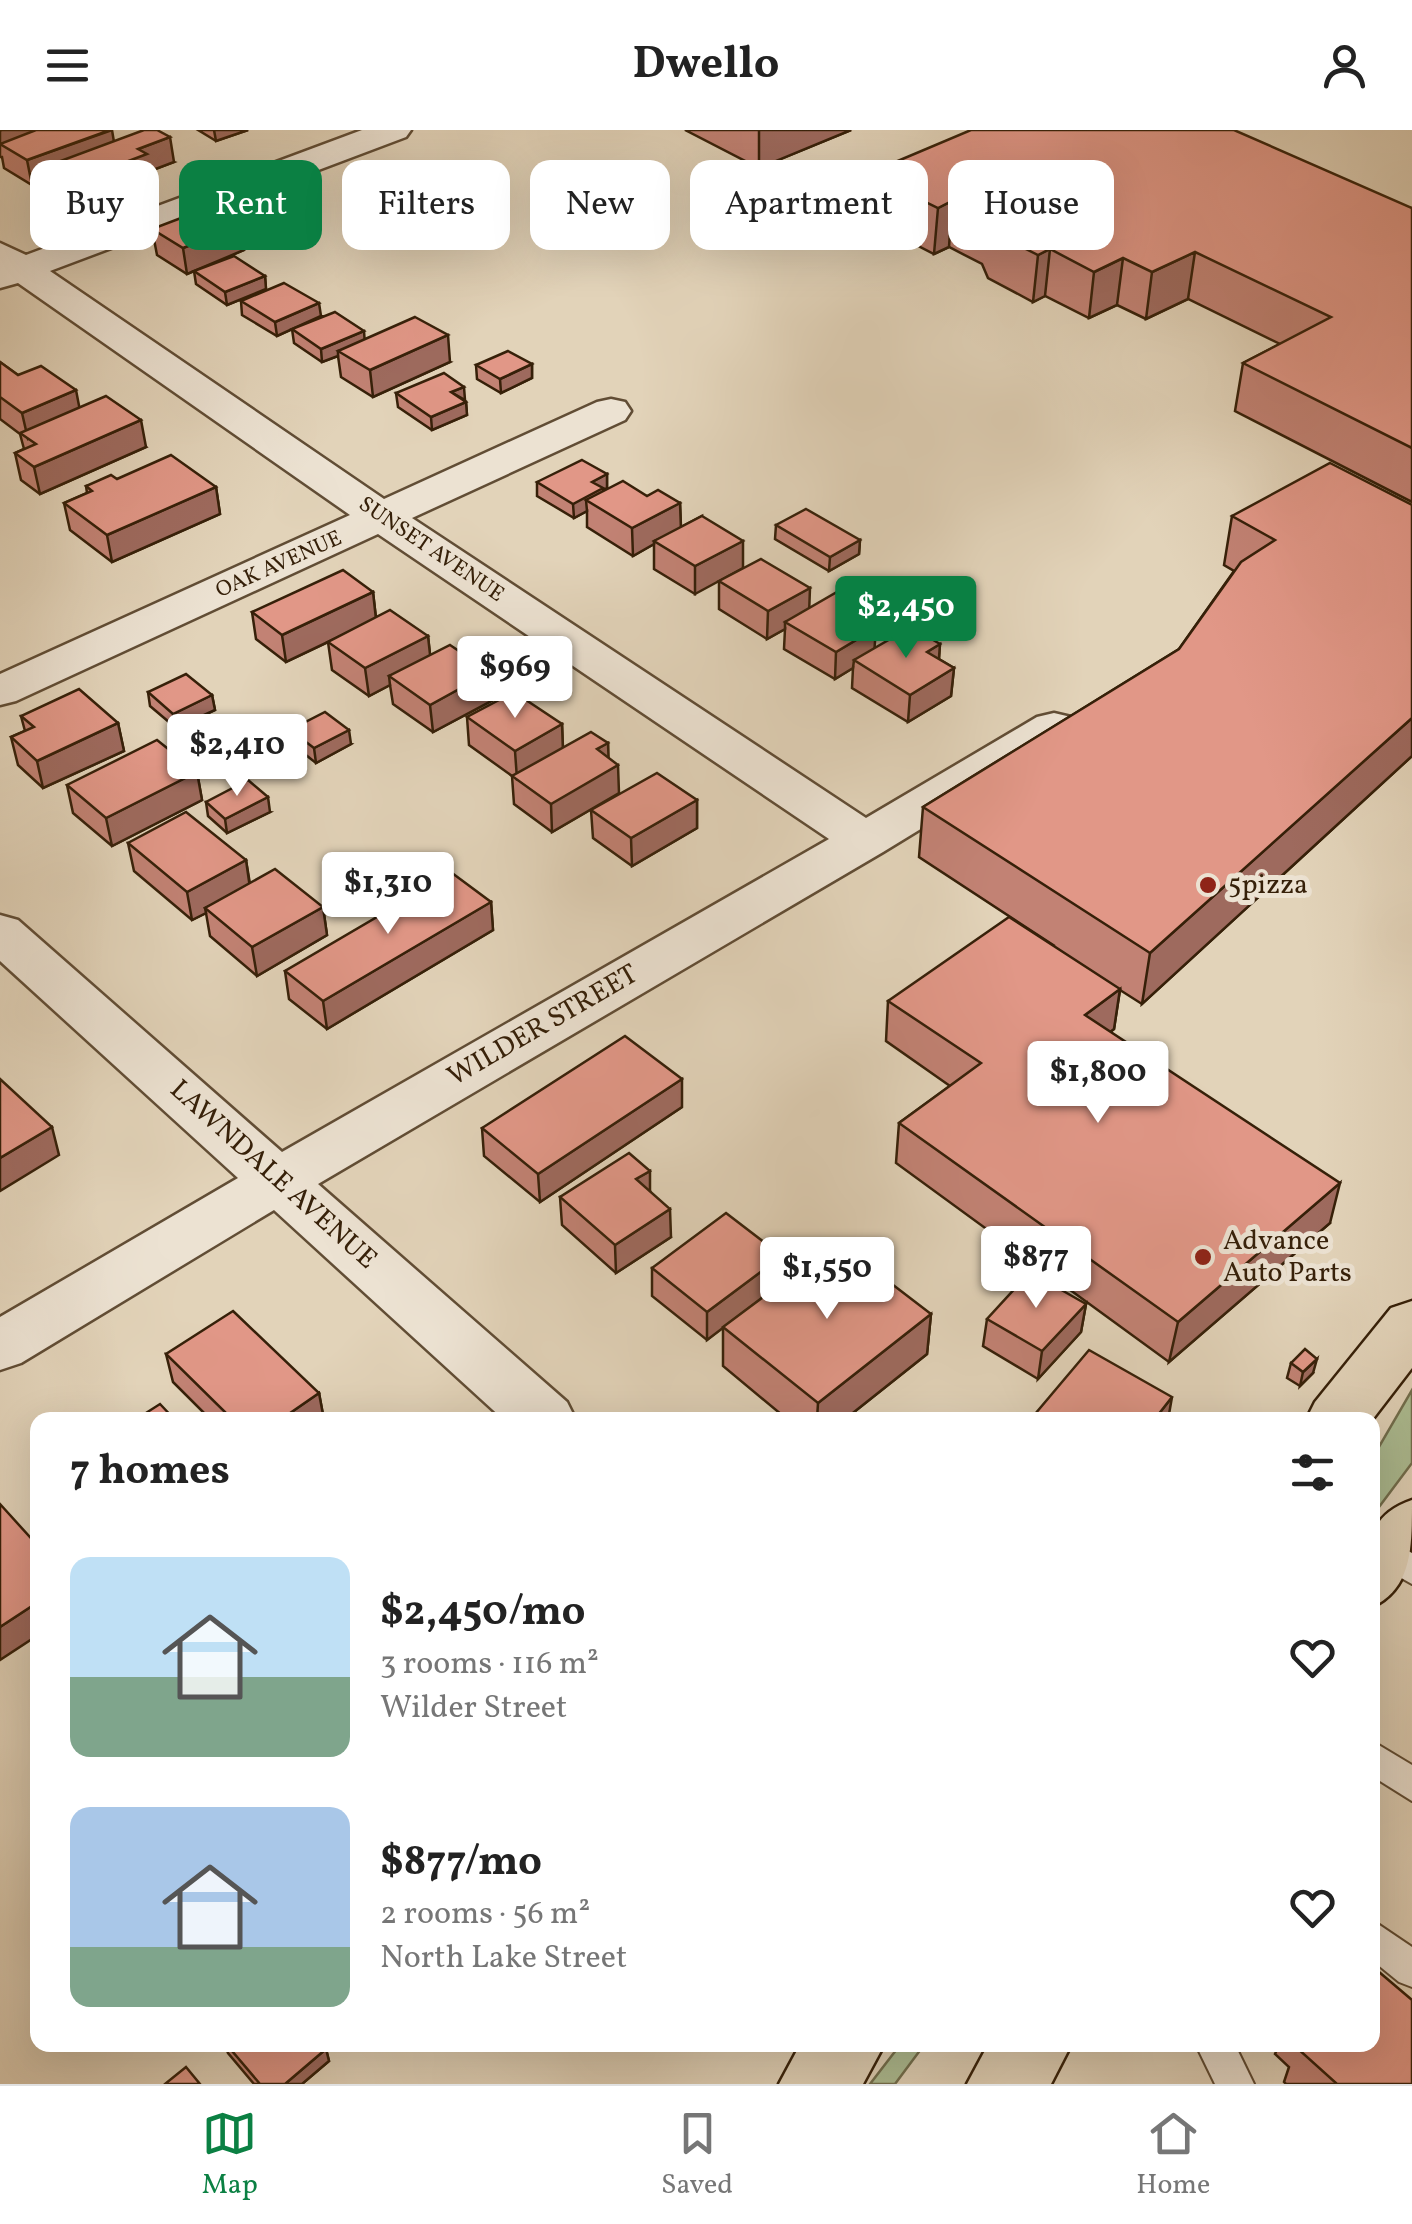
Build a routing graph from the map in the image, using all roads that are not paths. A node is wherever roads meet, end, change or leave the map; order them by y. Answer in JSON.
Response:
{"nodes":[{"id":1,"x":394,"y":130,"type":"edge"},
{"id":2,"x":8,"y":267,"type":"edge"},
{"id":3,"x":611,"y":412,"type":"dead end"},
{"id":4,"x":383,"y":518,"type":"junction"},
{"id":5,"x":0,"y":692,"type":"edge"},
{"id":6,"x":1086,"y":707,"type":"edge"},
{"id":7,"x":866,"y":841,"type":"junction"},
{"id":8,"x":0,"y":932,"type":"edge"},
{"id":9,"x":278,"y":1178,"type":"junction"},
{"id":10,"x":1412,"y":1324,"type":"edge"},
{"id":11,"x":0,"y":1346,"type":"edge"},
{"id":12,"x":536,"y":1412,"type":"edge"},
{"id":13,"x":1343,"y":1412,"type":"edge"},
{"id":14,"x":1380,"y":1762,"type":"edge"},
{"id":15,"x":1412,"y":1784,"type":"edge"},
{"id":16,"x":1380,"y":1944,"type":"edge"},
{"id":17,"x":1412,"y":1970,"type":"edge"},
{"id":18,"x":842,"y":2052,"type":"edge"},
{"id":19,"x":1029,"y":2052,"type":"edge"},
{"id":20,"x":1219,"y":2052,"type":"edge"},
{"id":21,"x":817,"y":2084,"type":"edge"},
{"id":22,"x":1005,"y":2084,"type":"edge"},
{"id":23,"x":1235,"y":2084,"type":"edge"}],
"edges":[{"from":1,"to":2,"type":"street"},
{"from":2,"to":4,"type":"street","name":"SUNSET AVENUE"},
{"from":3,"to":4,"type":"street","name":"OAK AVENUE"},
{"from":4,"to":5,"type":"street","name":"OAK AVENUE"},
{"from":4,"to":7,"type":"street","name":"SUNSET AVENUE"},
{"from":6,"to":7,"type":"street","name":"WILDER STREET"},
{"from":7,"to":9,"type":"street","name":"WILDER STREET"},
{"from":8,"to":9,"type":"street","name":"LAWNDALE AVENUE"},
{"from":9,"to":11,"type":"street","name":"WILDER STREET"},
{"from":9,"to":12,"type":"street","name":"LAWNDALE AVENUE"},
{"from":10,"to":13,"type":"main road"},
{"from":14,"to":15,"type":"lane"},
{"from":16,"to":17,"type":"lane"},
{"from":18,"to":21,"type":"main road"},
{"from":19,"to":22,"type":"main road"},
{"from":20,"to":23,"type":"lane"}]}
